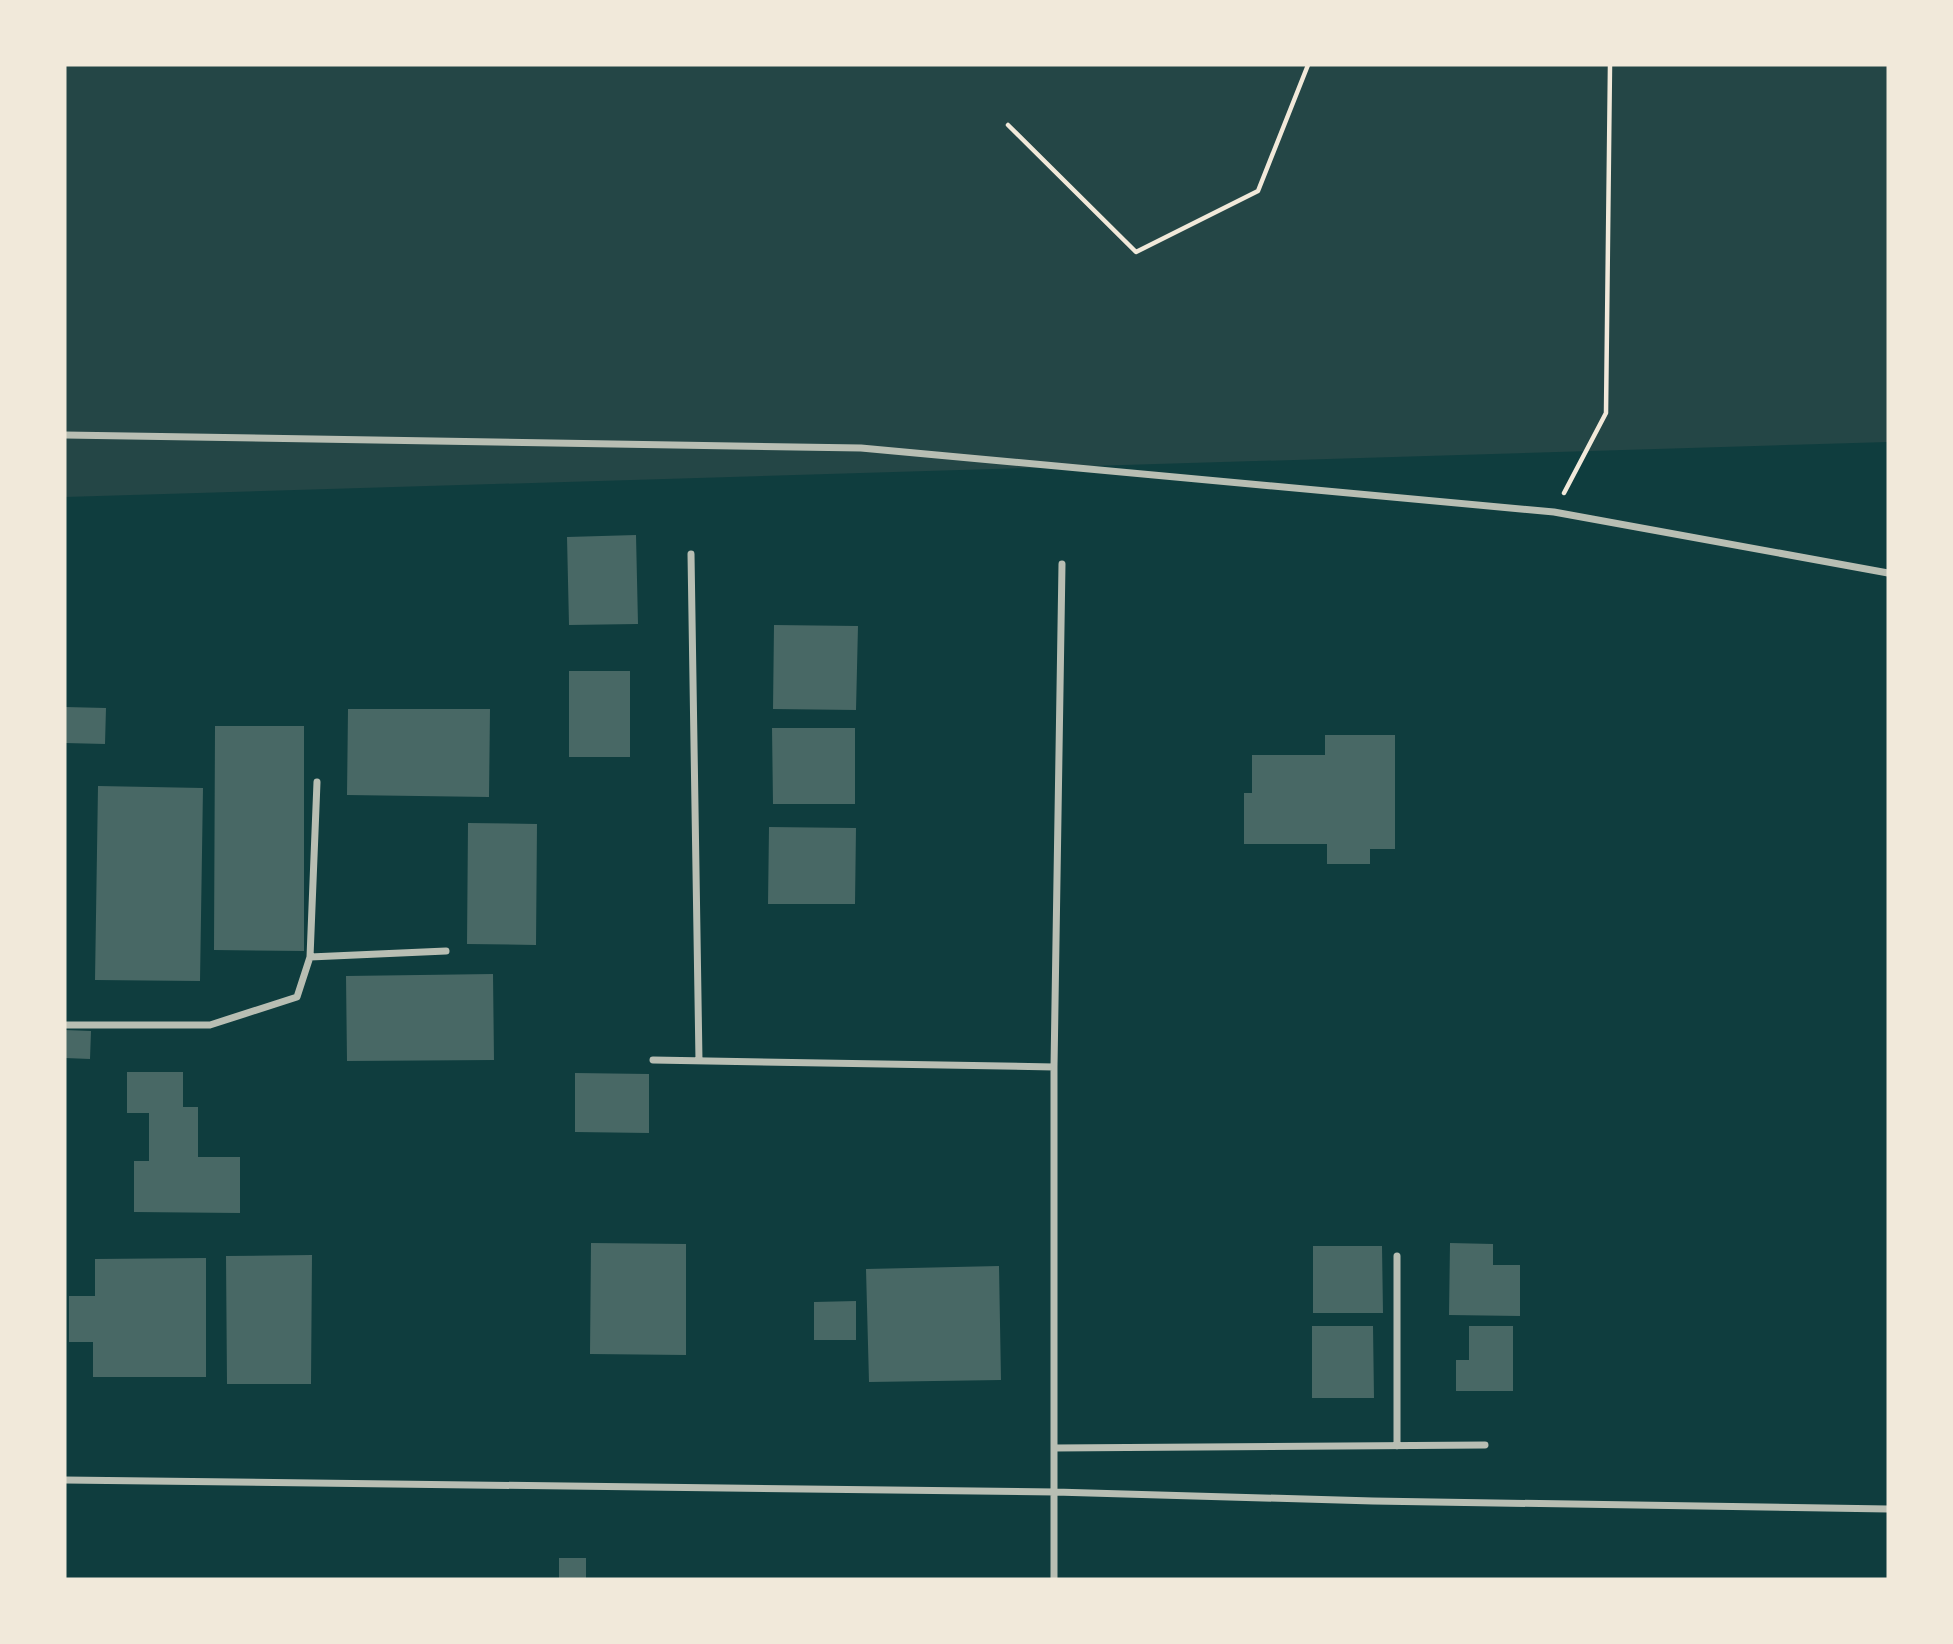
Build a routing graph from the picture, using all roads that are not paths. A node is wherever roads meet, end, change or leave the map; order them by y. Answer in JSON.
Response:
{"nodes":[{"id":1,"x":65,"y":435,"type":"edge"},
{"id":2,"x":691,"y":554,"type":"dead end"},
{"id":3,"x":1062,"y":564,"type":"dead end"},
{"id":4,"x":1888,"y":573,"type":"edge"},
{"id":5,"x":317,"y":782,"type":"dead end"},
{"id":6,"x":446,"y":951,"type":"dead end"},
{"id":7,"x":310,"y":957,"type":"junction"},
{"id":8,"x":65,"y":1025,"type":"edge"},
{"id":9,"x":653,"y":1060,"type":"dead end"},
{"id":10,"x":699,"y":1061,"type":"junction"},
{"id":11,"x":1054,"y":1066,"type":"junction"},
{"id":12,"x":1397,"y":1256,"type":"dead end"},
{"id":13,"x":1485,"y":1445,"type":"dead end"},
{"id":14,"x":1397,"y":1446,"type":"junction"},
{"id":15,"x":1055,"y":1448,"type":"junction"},
{"id":16,"x":65,"y":1480,"type":"edge"},
{"id":17,"x":1055,"y":1492,"type":"junction"},
{"id":18,"x":1888,"y":1509,"type":"edge"},
{"id":19,"x":1054,"y":1579,"type":"edge"}],
"edges":[{"from":1,"to":4,"type":"street"},
{"from":2,"to":10,"type":"street"},
{"from":3,"to":11,"type":"street"},
{"from":5,"to":7,"type":"street"},
{"from":6,"to":7,"type":"street"},
{"from":7,"to":8,"type":"street"},
{"from":9,"to":10,"type":"street"},
{"from":10,"to":11,"type":"street"},
{"from":11,"to":15,"type":"street"},
{"from":12,"to":14,"type":"street"},
{"from":13,"to":14,"type":"street"},
{"from":14,"to":15,"type":"street"},
{"from":15,"to":17,"type":"street"},
{"from":16,"to":17,"type":"street"},
{"from":17,"to":18,"type":"street"},
{"from":17,"to":19,"type":"street"}]}
